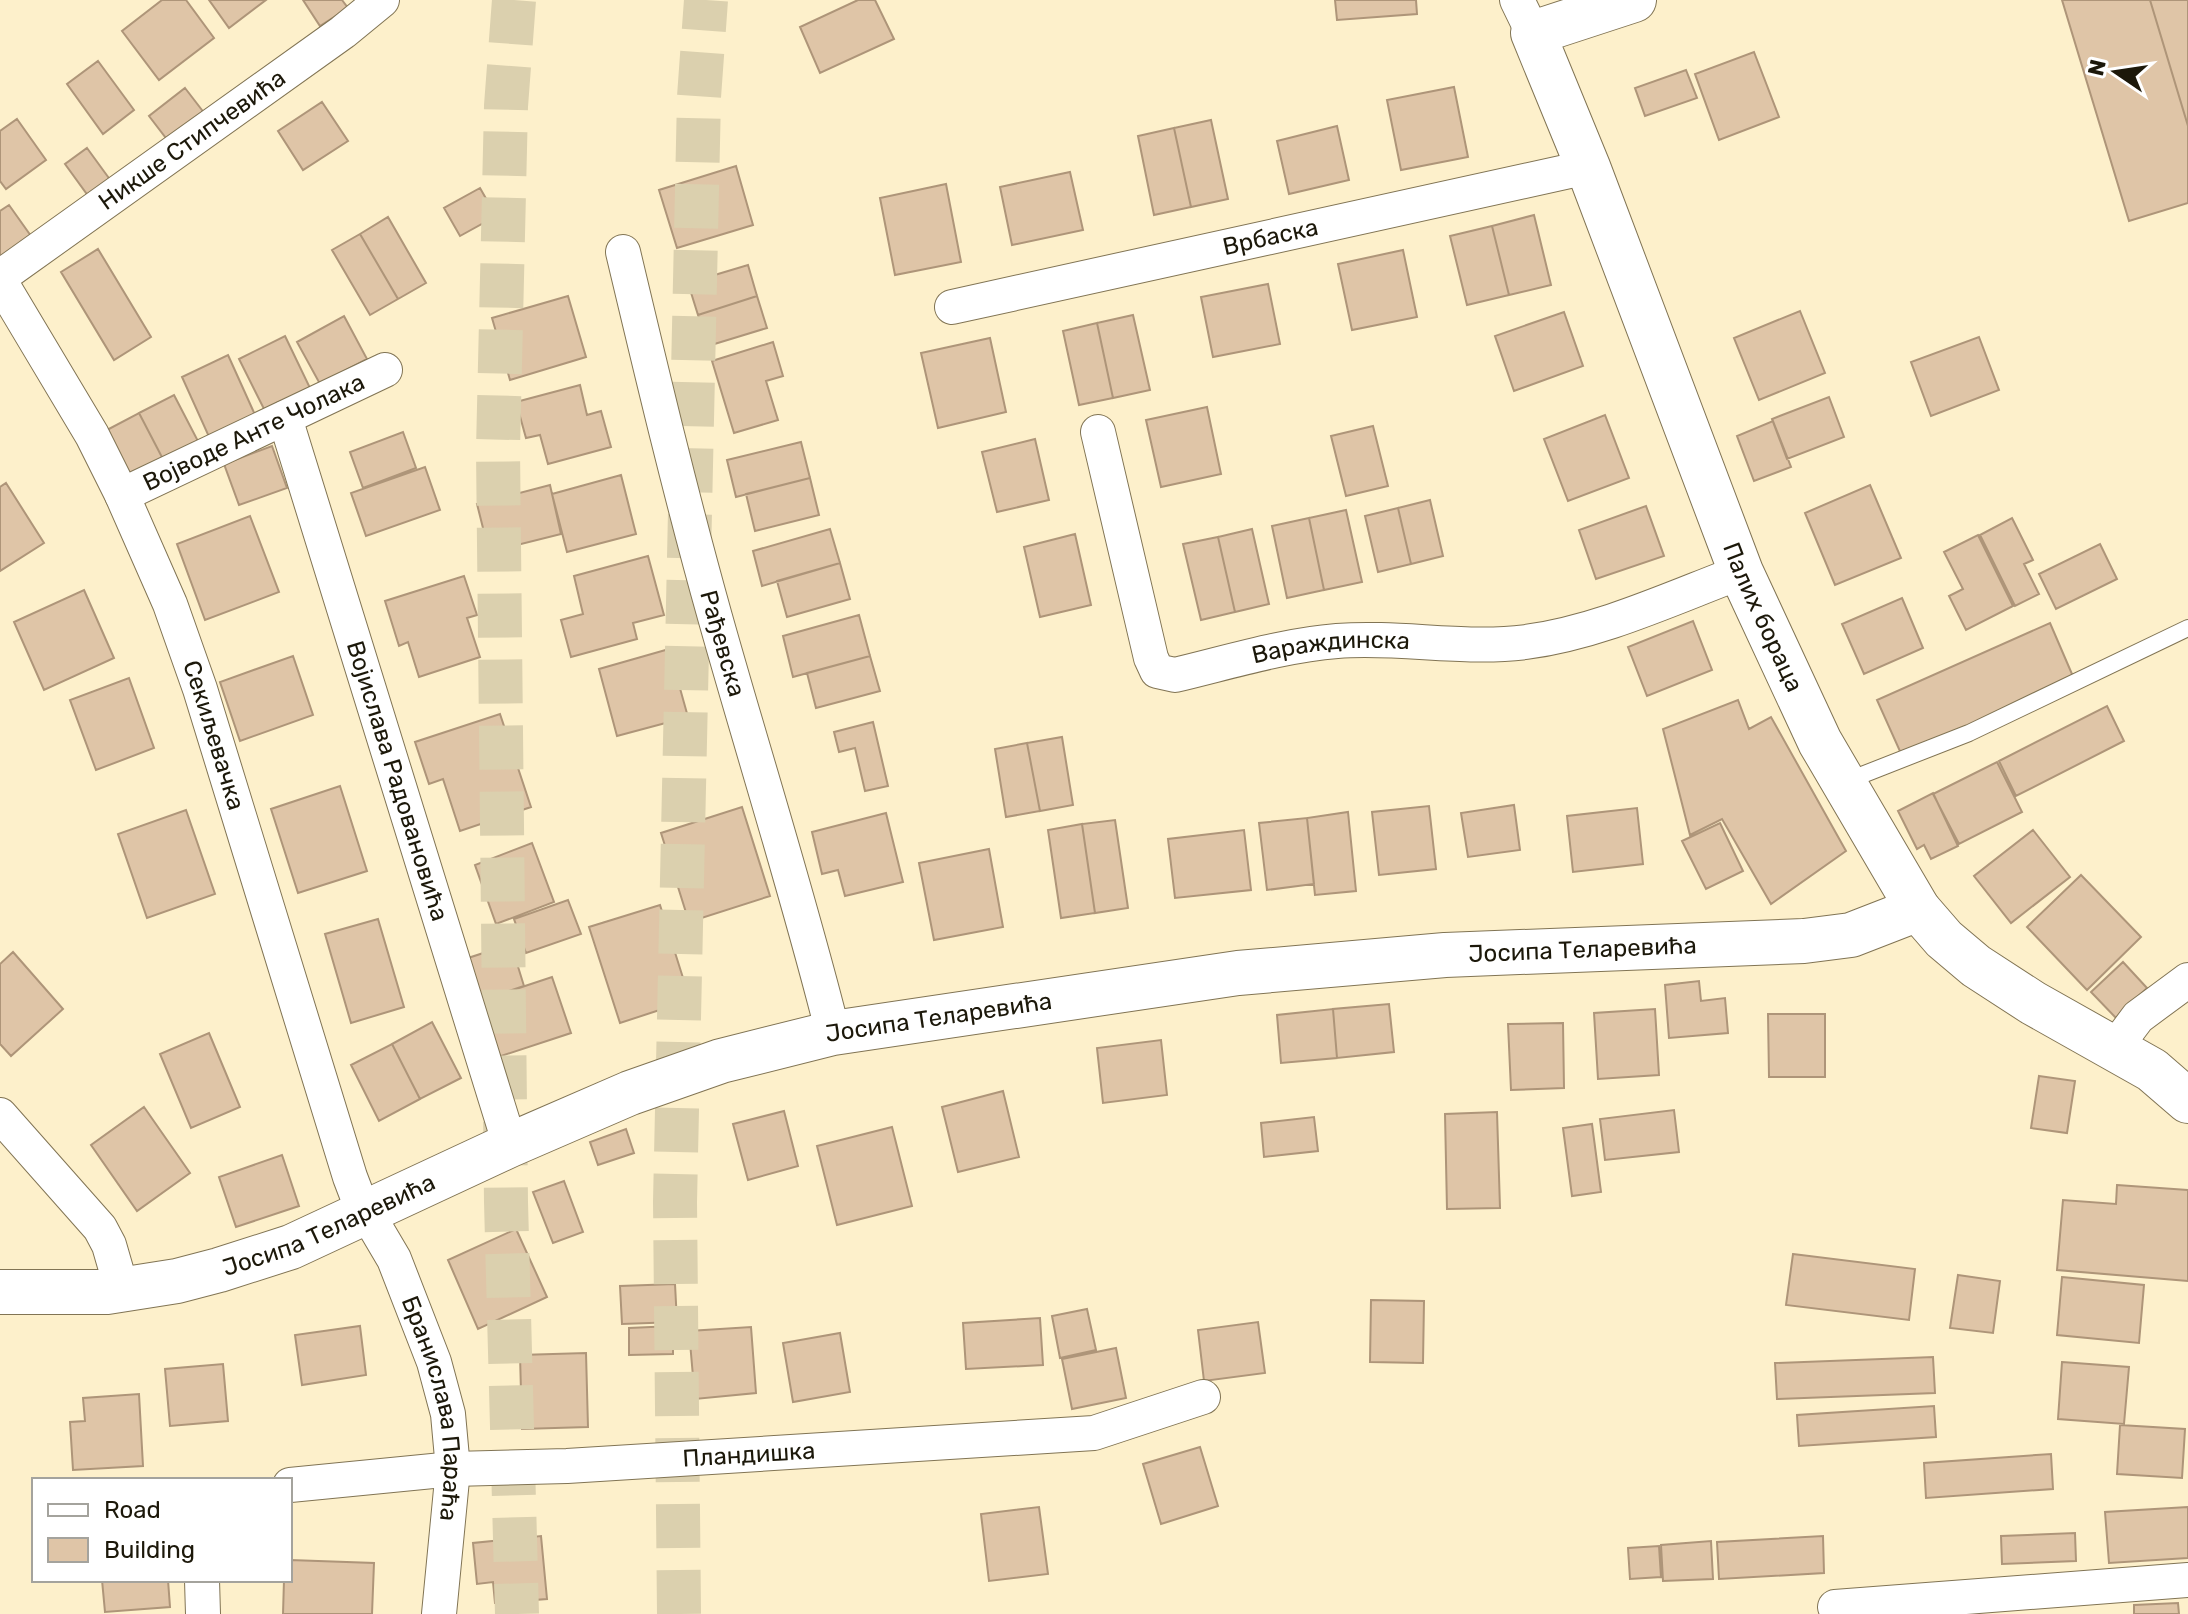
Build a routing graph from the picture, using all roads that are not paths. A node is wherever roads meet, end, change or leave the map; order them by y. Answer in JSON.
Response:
{"nodes":[{"id":1,"x":382,"y":0,"type":"edge"},
{"id":2,"x":1634,"y":0,"type":"edge"},
{"id":3,"x":1525,"y":17,"type":"edge"},
{"id":4,"x":1588,"y":167,"type":"junction"},
{"id":5,"x":623,"y":252,"type":"dead end"},
{"id":6,"x":0,"y":279,"type":"edge"},
{"id":7,"x":952,"y":307,"type":"dead end"},
{"id":8,"x":385,"y":370,"type":"dead end"},
{"id":9,"x":285,"y":418,"type":"junction"},
{"id":10,"x":1098,"y":432,"type":"dead end"},
{"id":11,"x":122,"y":495,"type":"junction"},
{"id":12,"x":1741,"y":572,"type":"junction"},
{"id":13,"x":2188,"y":628,"type":"edge"},
{"id":14,"x":1842,"y":782,"type":"junction"},
{"id":15,"x":1918,"y":909,"type":"junction"},
{"id":16,"x":2188,"y":980,"type":"edge"},
{"id":17,"x":833,"y":1033,"type":"junction"},
{"id":18,"x":2114,"y":1049,"type":"junction"},
{"id":19,"x":2188,"y":1101,"type":"edge"},
{"id":20,"x":0,"y":1115,"type":"edge"},
{"id":21,"x":510,"y":1145,"type":"junction"},
{"id":22,"x":367,"y":1213,"type":"junction"},
{"id":23,"x":122,"y":1290,"type":"junction"},
{"id":24,"x":0,"y":1292,"type":"edge"},
{"id":25,"x":1203,"y":1397,"type":"dead end"},
{"id":26,"x":453,"y":1469,"type":"junction"},
{"id":27,"x":292,"y":1485,"type":"edge"},
{"id":28,"x":2188,"y":1580,"type":"edge"},
{"id":29,"x":202,"y":1582,"type":"edge"},
{"id":30,"x":1835,"y":1607,"type":"dead end"},
{"id":31,"x":203,"y":1614,"type":"edge"},
{"id":32,"x":439,"y":1614,"type":"edge"}],
"edges":[{"from":1,"to":6,"type":"street","name":"Никше Стипчевића"},
{"from":2,"to":3,"type":"street"},
{"from":3,"to":4,"type":"street","name":"Палих бораца"},
{"from":4,"to":7,"type":"street","name":"Врбаска"},
{"from":4,"to":12,"type":"street","name":"Палих бораца"},
{"from":5,"to":17,"type":"street","name":"Рађевска"},
{"from":6,"to":11,"type":"street","name":"Секиљевачка"},
{"from":8,"to":9,"type":"street","name":"Војводе Анте Чолака"},
{"from":9,"to":11,"type":"street","name":"Војводе Анте Чолака"},
{"from":9,"to":21,"type":"street","name":"Војислава Радовановића"},
{"from":10,"to":12,"type":"street","name":"Вараждинска"},
{"from":11,"to":22,"type":"street","name":"Секиљевачка"},
{"from":12,"to":14,"type":"street","name":"Палих бораца"},
{"from":13,"to":14,"type":"lane"},
{"from":14,"to":15,"type":"street","name":"Палих бораца"},
{"from":15,"to":17,"type":"street","name":"Јосипа Теларевића"},
{"from":15,"to":18,"type":"street","name":"Палих бораца"},
{"from":16,"to":18,"type":"street"},
{"from":17,"to":21,"type":"street","name":"Јосипа Теларевића"},
{"from":18,"to":19,"type":"street","name":"Палих бораца"},
{"from":20,"to":23,"type":"street"},
{"from":21,"to":22,"type":"street","name":"Јосипа Теларевића"},
{"from":22,"to":23,"type":"street","name":"Јосипа Теларевића"},
{"from":22,"to":26,"type":"street","name":"Бранислава Параћа"},
{"from":23,"to":24,"type":"street","name":"Јосипа Теларевића"},
{"from":25,"to":26,"type":"street","name":"Пландишка"},
{"from":26,"to":27,"type":"street","name":"Пландишка"},
{"from":26,"to":32,"type":"street","name":"Бранислава Параћа"},
{"from":28,"to":30,"type":"street"},
{"from":29,"to":31,"type":"street"}]}
